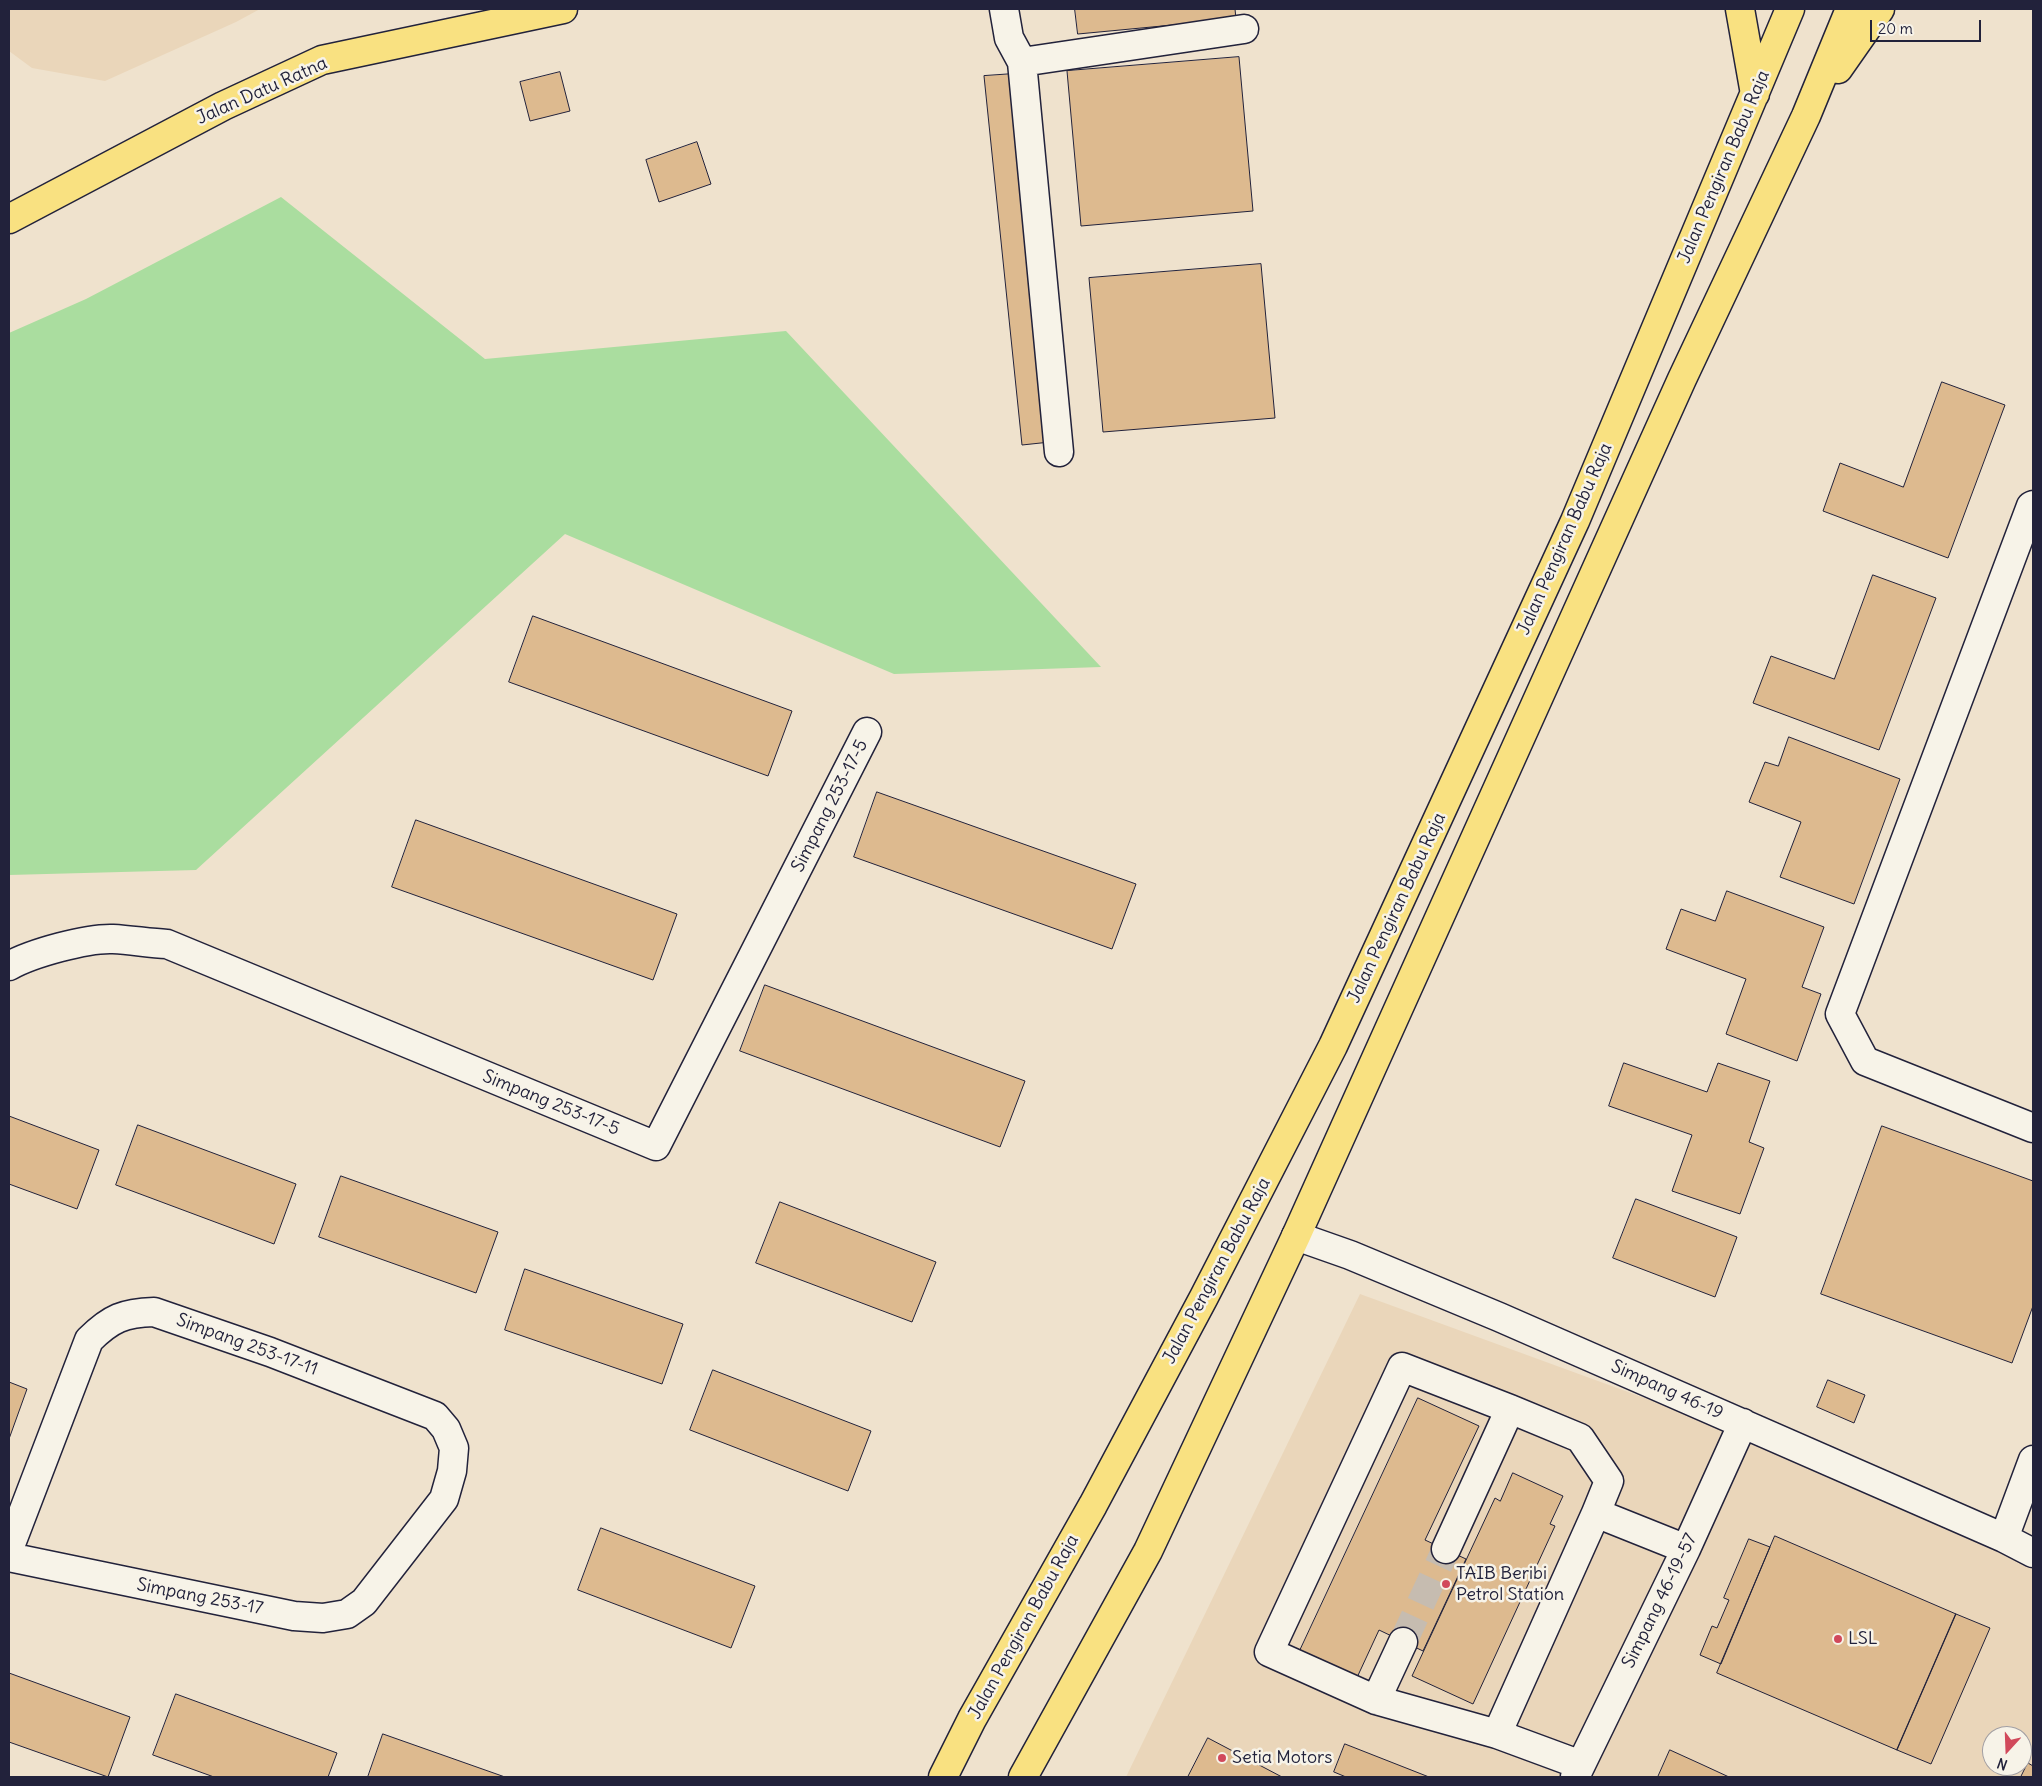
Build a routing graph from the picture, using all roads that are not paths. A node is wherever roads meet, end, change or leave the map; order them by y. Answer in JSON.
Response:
{"nodes":[{"id":1,"x":563,"y":9,"type":"edge"},
{"id":2,"x":1004,"y":9,"type":"edge"},
{"id":3,"x":1740,"y":9,"type":"edge"},
{"id":4,"x":1790,"y":9,"type":"edge"},
{"id":5,"x":1850,"y":9,"type":"edge"},
{"id":6,"x":1880,"y":9,"type":"edge"},
{"id":7,"x":1244,"y":29,"type":"dead end"},
{"id":8,"x":1022,"y":62,"type":"junction"},
{"id":9,"x":1755,"y":94,"type":"junction"},
{"id":10,"x":1806,"y":116,"type":"junction"},
{"id":11,"x":9,"y":219,"type":"edge"},
{"id":12,"x":1059,"y":452,"type":"dead end"},
{"id":13,"x":2033,"y":505,"type":"edge"},
{"id":14,"x":867,"y":732,"type":"dead end"},
{"id":15,"x":9,"y":966,"type":"edge"},
{"id":16,"x":2033,"y":1128,"type":"edge"},
{"id":17,"x":1296,"y":1236,"type":"junction"},
{"id":18,"x":1510,"y":1408,"type":"junction"},
{"id":19,"x":1743,"y":1423,"type":"junction"},
{"id":20,"x":2033,"y":1460,"type":"edge"},
{"id":21,"x":1596,"y":1514,"type":"junction"},
{"id":22,"x":2004,"y":1538,"type":"junction"},
{"id":23,"x":9,"y":1549,"type":"edge"},
{"id":24,"x":1446,"y":1549,"type":"tunnel mouth"},
{"id":25,"x":1686,"y":1549,"type":"junction"},
{"id":26,"x":2033,"y":1553,"type":"edge"},
{"id":27,"x":9,"y":1557,"type":"edge"},
{"id":28,"x":380,"y":1583,"type":"joint"},
{"id":29,"x":1403,"y":1642,"type":"tunnel mouth"},
{"id":30,"x":1376,"y":1700,"type":"junction"},
{"id":31,"x":972,"y":1719,"type":"junction"},
{"id":32,"x":1497,"y":1734,"type":"junction"},
{"id":33,"x":1028,"y":1771,"type":"edge"},
{"id":34,"x":1578,"y":1771,"type":"edge"},
{"id":35,"x":926,"y":1777,"type":"edge"},
{"id":36,"x":943,"y":1777,"type":"edge"}],
"edges":[{"from":1,"to":11,"type":"main road","name":"Jalan Datu Ratna"},
{"from":2,"to":8,"type":"street"},
{"from":3,"to":9,"type":"main road"},
{"from":4,"to":9,"type":"main road","name":"Jalan Pengiran Babu Raja"},
{"from":5,"to":10,"type":"main road"},
{"from":6,"to":10,"type":"main road"},
{"from":7,"to":8,"type":"street"},
{"from":8,"to":12,"type":"street"},
{"from":9,"to":31,"type":"main road","name":"Jalan Pengiran Babu Raja"},
{"from":10,"to":17,"type":"main road"},
{"from":13,"to":16,"type":"street"},
{"from":14,"to":15,"type":"street","name":"Simpang 253-17-5"},
{"from":17,"to":19,"type":"street","name":"Simpang 46-19"},
{"from":17,"to":33,"type":"main road"},
{"from":18,"to":21,"type":"street"},
{"from":18,"to":24,"type":"street"},
{"from":18,"to":30,"type":"street"},
{"from":19,"to":22,"type":"street","name":"Simpang 46-19"},
{"from":19,"to":25,"type":"street","name":"Simpang 46-19-57"},
{"from":20,"to":22,"type":"street"},
{"from":21,"to":25,"type":"street"},
{"from":21,"to":32,"type":"street"},
{"from":22,"to":26,"type":"street","name":"Simpang 46-19"},
{"from":23,"to":28,"type":"street","name":"Simpang 253-17-11"},
{"from":25,"to":34,"type":"street","name":"Simpang 46-19-57"},
{"from":27,"to":28,"type":"street","name":"Simpang 253-17"},
{"from":29,"to":30,"type":"street"},
{"from":30,"to":32,"type":"street"},
{"from":31,"to":35,"type":"main road"},
{"from":31,"to":36,"type":"main road","name":"Jalan Pengiran Babu Raja"},
{"from":32,"to":34,"type":"street"}]}
